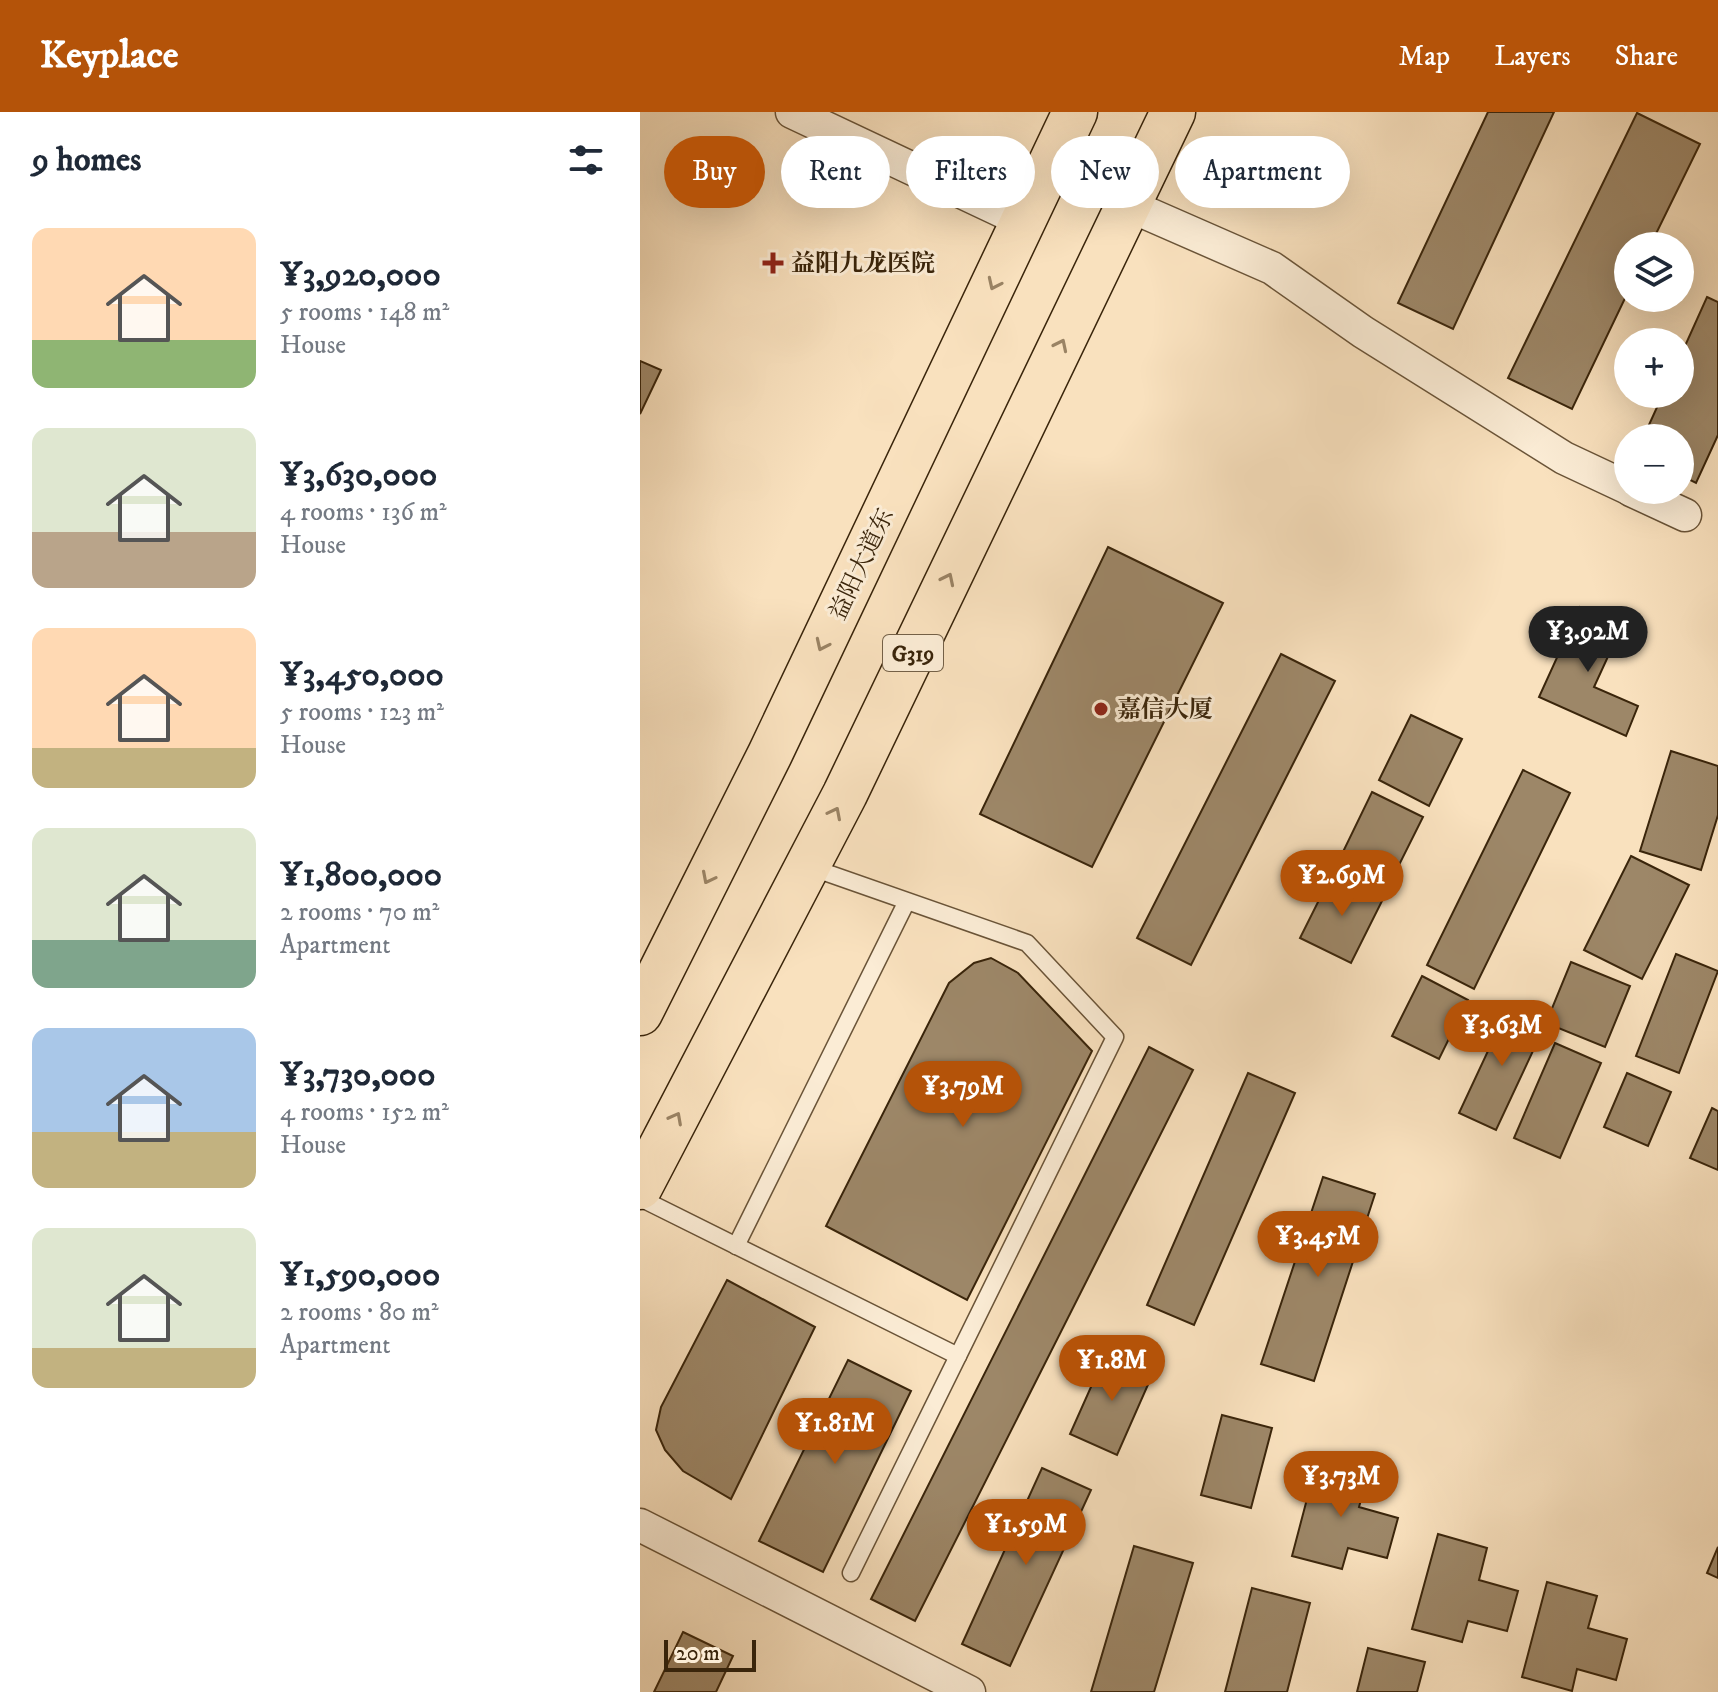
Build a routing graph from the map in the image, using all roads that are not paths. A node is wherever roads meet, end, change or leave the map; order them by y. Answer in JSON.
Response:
{"nodes":[{"id":1,"x":792,"y":112,"type":"edge"},
{"id":2,"x":1075,"y":112,"type":"edge"},
{"id":3,"x":1173,"y":112,"type":"edge"},
{"id":4,"x":1159,"y":141,"type":"edge"},
{"id":5,"x":1127,"y":208,"type":"edge"},
{"id":6,"x":1135,"y":208,"type":"edge"},
{"id":7,"x":1023,"y":221,"type":"junction"},
{"id":8,"x":1614,"y":481,"type":"edge"},
{"id":9,"x":1662,"y":504,"type":"edge"},
{"id":10,"x":1685,"y":515,"type":"dead end"},
{"id":11,"x":807,"y":866,"type":"junction"},
{"id":12,"x":906,"y":903,"type":"junction"},
{"id":13,"x":640,"y":1013,"type":"edge"},
{"id":14,"x":640,"y":1187,"type":"edge"},
{"id":15,"x":640,"y":1198,"type":"edge"},
{"id":16,"x":736,"y":1246,"type":"junction"},
{"id":17,"x":958,"y":1356,"type":"junction"},
{"id":18,"x":640,"y":1525,"type":"edge"},
{"id":19,"x":851,"y":1573,"type":"dead end"},
{"id":20,"x":969,"y":1692,"type":"edge"}],
"edges":[{"from":1,"to":7,"type":"street"},
{"from":2,"to":7,"type":"main road","name":"益阳大道东"},
{"from":3,"to":4,"type":"main road","number":"G319"},
{"from":11,"to":5,"type":"main road","number":"G319","one_way":true},
{"from":6,"to":8,"type":"street"},
{"from":7,"to":13,"type":"main road","name":"益阳大道东","one_way":true},
{"from":9,"to":10,"type":"street"},
{"from":11,"to":12,"type":"lane"},
{"from":14,"to":11,"type":"main road","number":"G319","one_way":true},
{"from":12,"to":16,"type":"lane"},
{"from":12,"to":17,"type":"lane"},
{"from":15,"to":16,"type":"lane"},
{"from":16,"to":17,"type":"lane"},
{"from":17,"to":19,"type":"lane"},
{"from":18,"to":20,"type":"street"}]}
